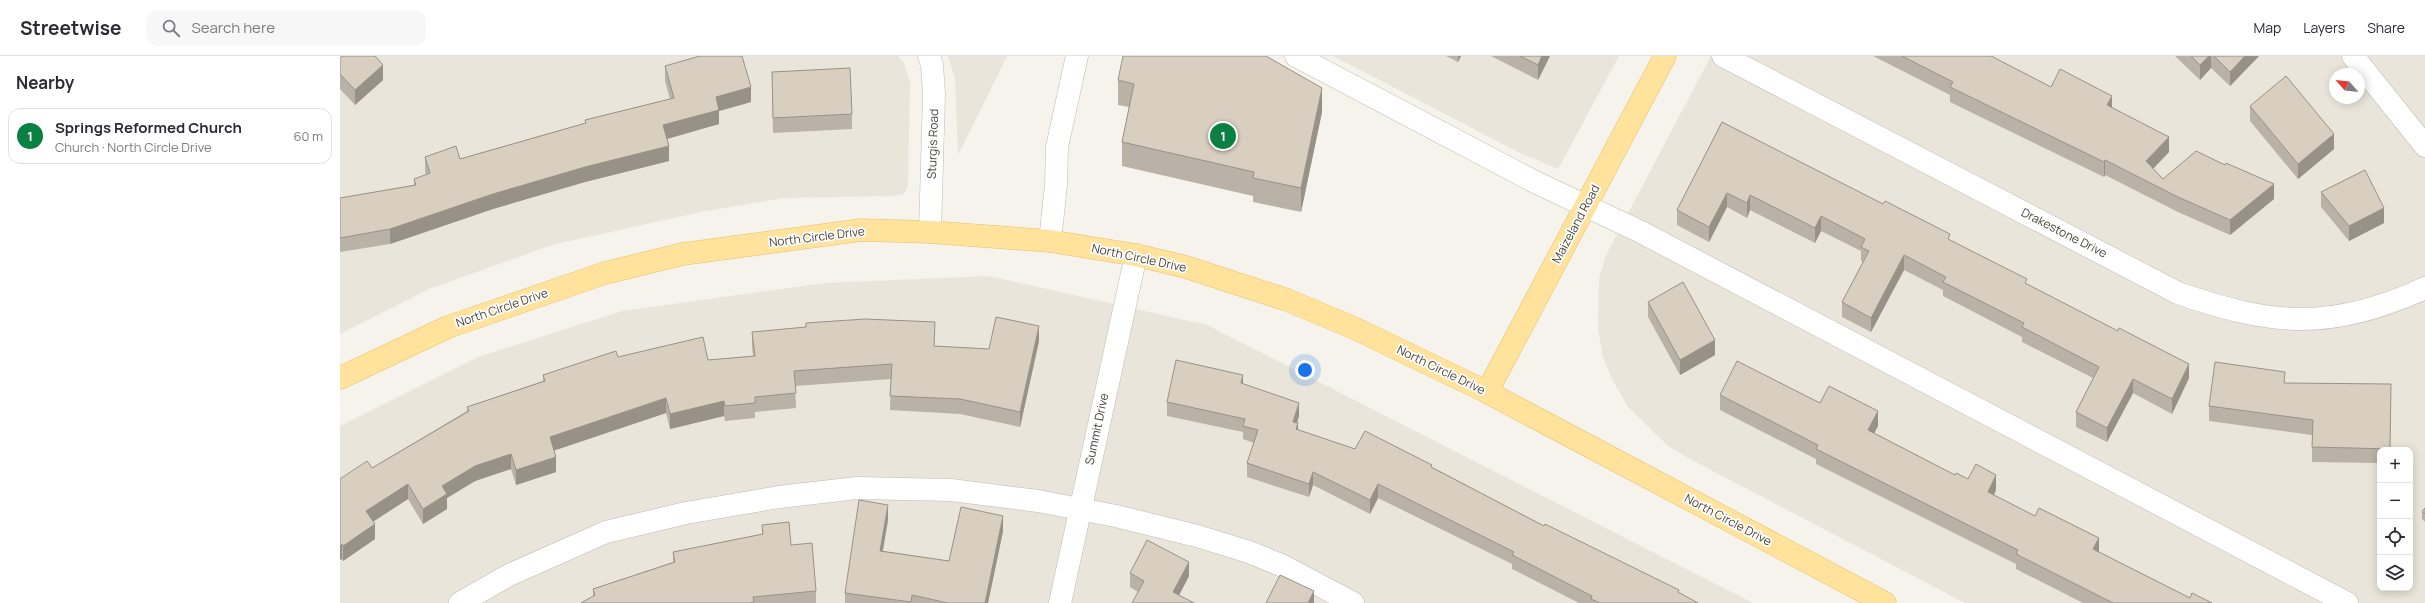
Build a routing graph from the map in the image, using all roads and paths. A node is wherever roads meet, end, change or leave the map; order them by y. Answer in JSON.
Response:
{"nodes":[{"id":1,"x":929,"y":56,"type":"edge"},
{"id":2,"x":1076,"y":56,"type":"edge"},
{"id":3,"x":1296,"y":56,"type":"edge"},
{"id":4,"x":1665,"y":56,"type":"edge"},
{"id":5,"x":1723,"y":56,"type":"edge"},
{"id":6,"x":2353,"y":56,"type":"edge"},
{"id":7,"x":2425,"y":146,"type":"edge"},
{"id":8,"x":1585,"y":206,"type":"junction"},
{"id":9,"x":930,"y":232,"type":"junction"},
{"id":10,"x":1050,"y":241,"type":"junction"},
{"id":11,"x":1136,"y":255,"type":"junction"},
{"id":12,"x":2425,"y":288,"type":"edge"},
{"id":13,"x":340,"y":378,"type":"edge"},
{"id":14,"x":1488,"y":392,"type":"junction"},
{"id":15,"x":1079,"y":509,"type":"junction"},
{"id":16,"x":460,"y":603,"type":"edge"},
{"id":17,"x":1060,"y":603,"type":"edge"},
{"id":18,"x":1353,"y":603,"type":"edge"},
{"id":19,"x":1885,"y":603,"type":"edge"},
{"id":20,"x":2347,"y":603,"type":"edge"}],
"edges":[{"from":1,"to":9,"type":"street","name":"Sturgis Road"},
{"from":2,"to":10,"type":"street"},
{"from":3,"to":8,"type":"street"},
{"from":4,"to":8,"type":"main road","name":"Maizeland Road"},
{"from":5,"to":12,"type":"street","name":"Drakestone Drive"},
{"from":6,"to":7,"type":"street"},
{"from":8,"to":14,"type":"main road","name":"Maizeland Road"},
{"from":8,"to":20,"type":"street"},
{"from":9,"to":10,"type":"main road","name":"North Circle Drive"},
{"from":9,"to":13,"type":"main road","name":"North Circle Drive"},
{"from":10,"to":11,"type":"main road","name":"North Circle Drive"},
{"from":11,"to":14,"type":"main road","name":"North Circle Drive"},
{"from":11,"to":15,"type":"street","name":"Summit Drive"},
{"from":14,"to":19,"type":"main road","name":"North Circle Drive"},
{"from":15,"to":16,"type":"street"},
{"from":15,"to":17,"type":"street","name":"Summit Drive"},
{"from":15,"to":18,"type":"street"}]}
